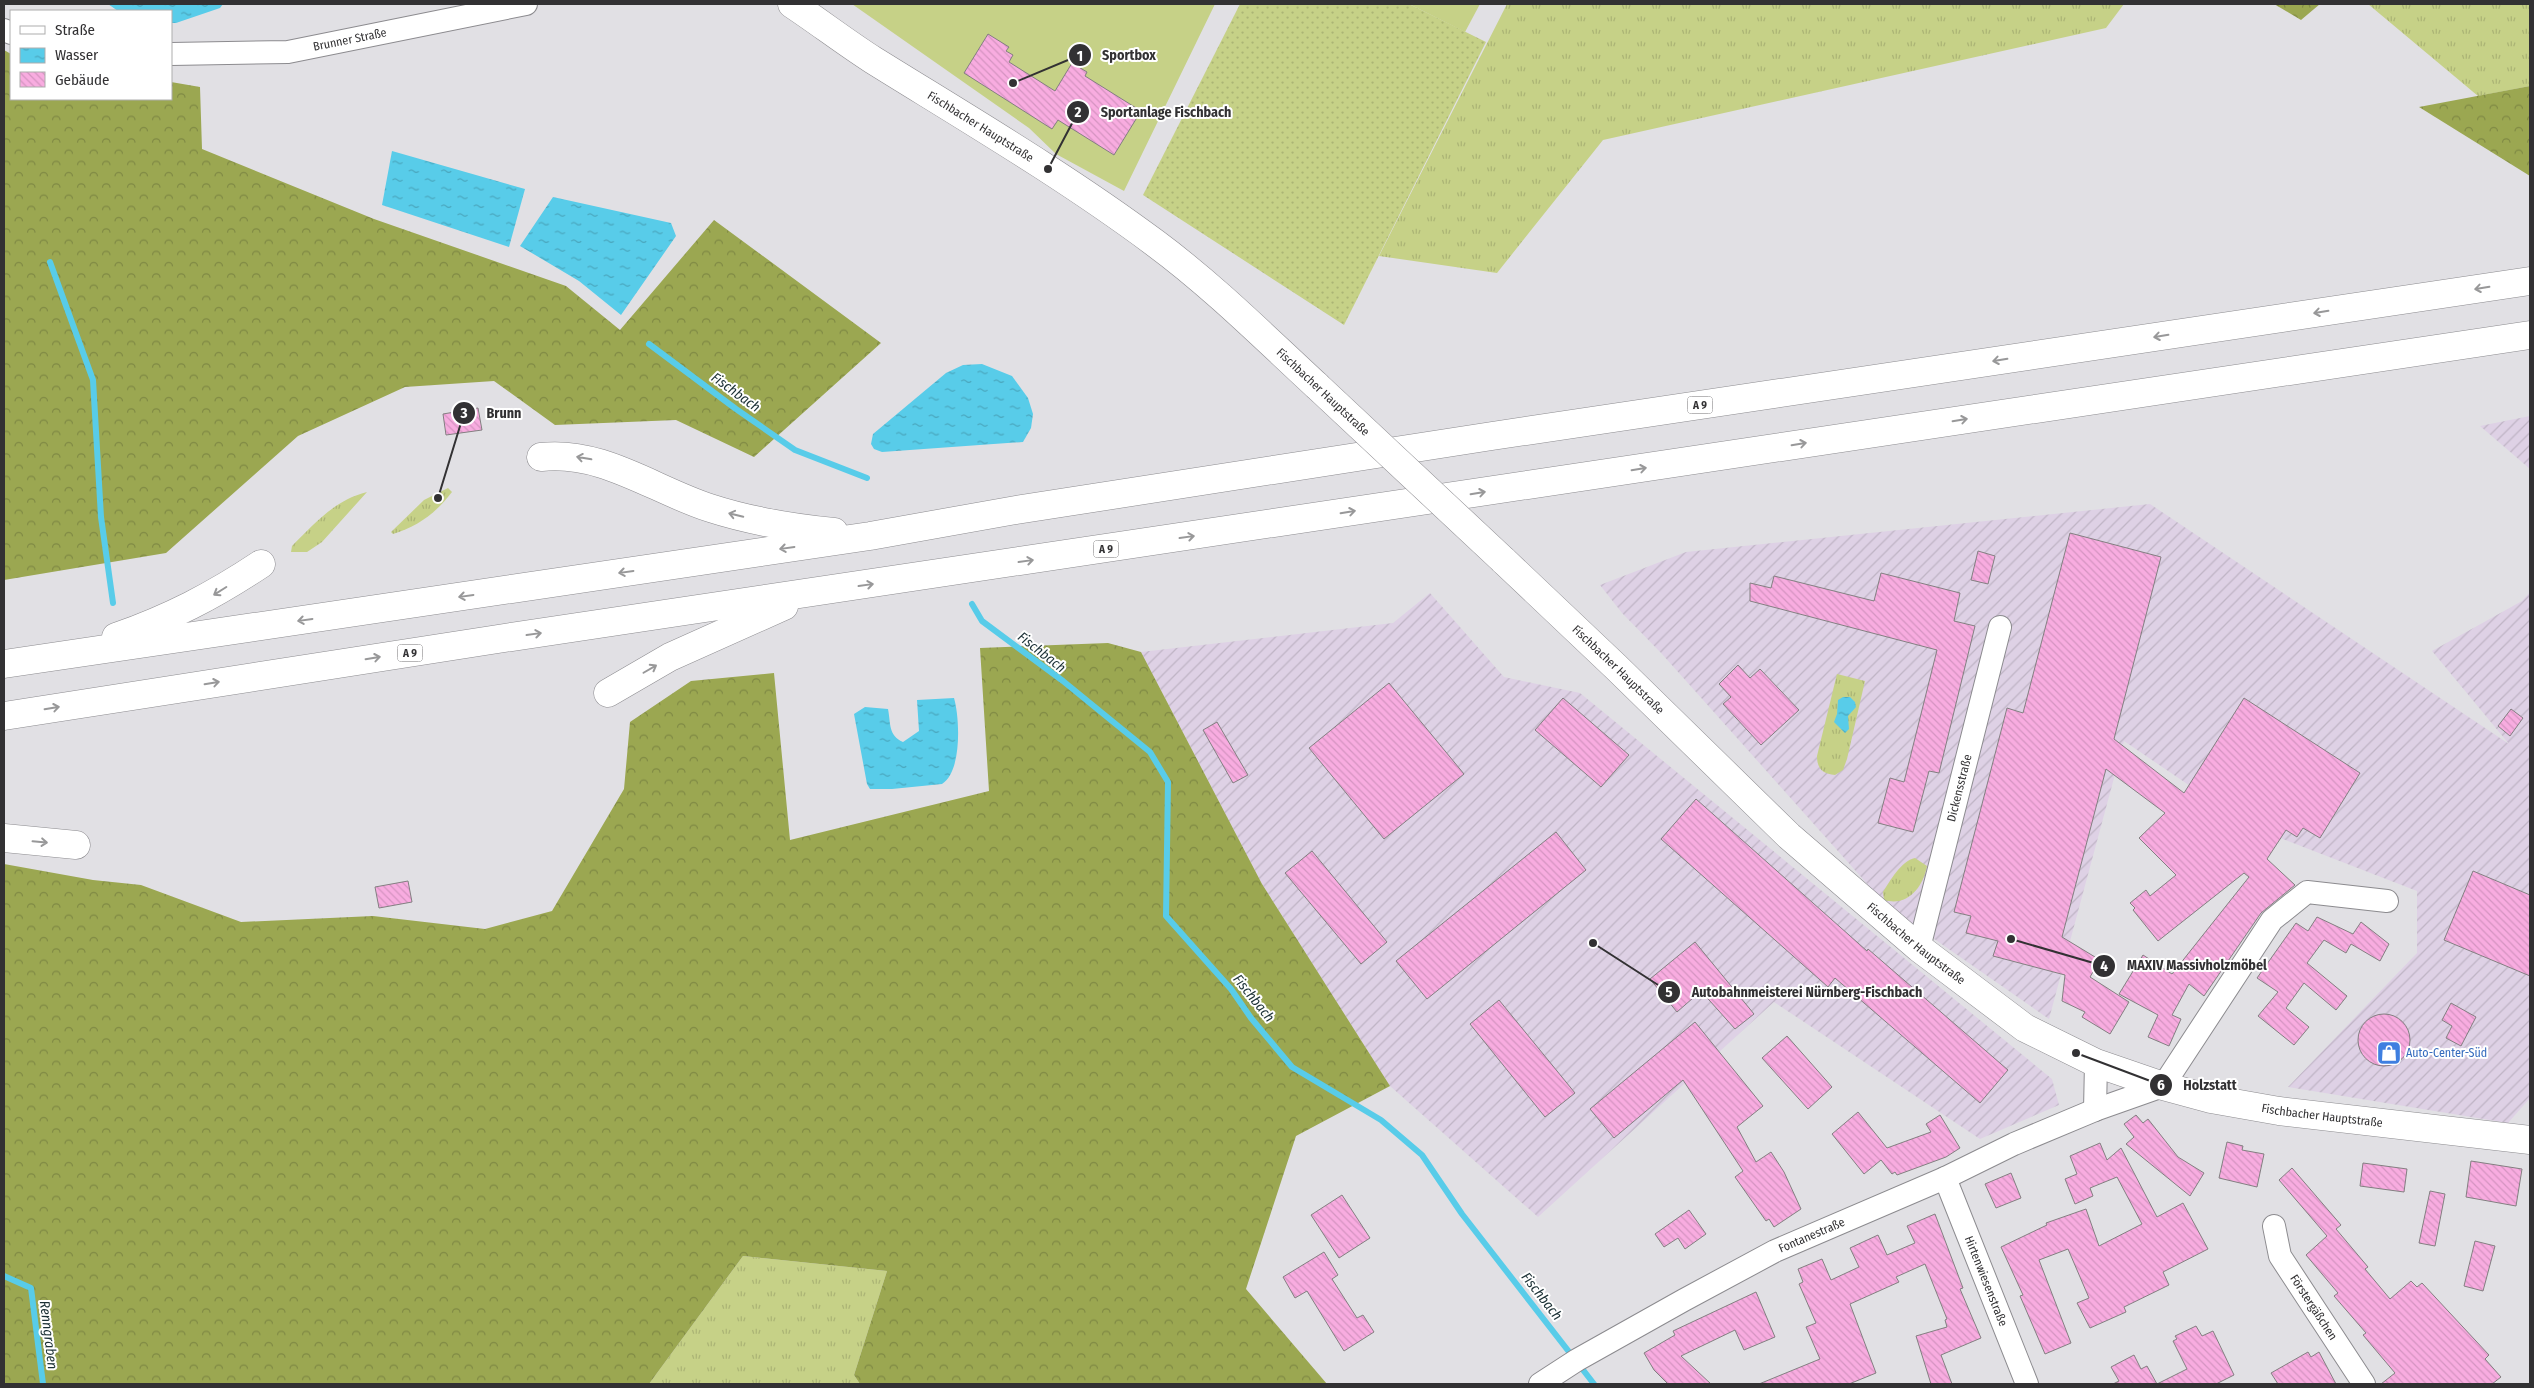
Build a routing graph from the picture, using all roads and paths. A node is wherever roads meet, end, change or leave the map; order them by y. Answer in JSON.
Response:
{"nodes":[{"id":1,"x":526,"y":4,"type":"edge"},
{"id":2,"x":792,"y":4,"type":"edge"},
{"id":3,"x":172,"y":54,"type":"edge"},
{"id":4,"x":2530,"y":281,"type":"edge"},
{"id":5,"x":2530,"y":335,"type":"edge"},
{"id":6,"x":541,"y":457,"type":"dead end"},
{"id":7,"x":870,"y":536,"type":"junction"},
{"id":8,"x":261,"y":564,"type":"dead end"},
{"id":9,"x":818,"y":592,"type":"junction"},
{"id":10,"x":2000,"y":627,"type":"dead end"},
{"id":11,"x":60,"y":656,"type":"junction"},
{"id":12,"x":4,"y":664,"type":"edge"},
{"id":13,"x":608,"y":693,"type":"dead end"},
{"id":14,"x":4,"y":716,"type":"edge"},
{"id":15,"x":4,"y":838,"type":"edge"},
{"id":16,"x":76,"y":845,"type":"dead end"},
{"id":17,"x":2387,"y":901,"type":"dead end"},
{"id":18,"x":1919,"y":948,"type":"junction"},
{"id":19,"x":2096,"y":1063,"type":"junction"},
{"id":20,"x":2163,"y":1086,"type":"junction"},
{"id":21,"x":2095,"y":1110,"type":"junction"},
{"id":22,"x":2528,"y":1135,"type":"edge"},
{"id":23,"x":1944,"y":1178,"type":"junction"},
{"id":24,"x":2274,"y":1226,"type":"dead end"},
{"id":25,"x":1540,"y":1384,"type":"edge"},
{"id":26,"x":2027,"y":1384,"type":"edge"},
{"id":27,"x":2364,"y":1384,"type":"edge"}],
"edges":[{"from":1,"to":3,"type":"street","name":"Brunner Straße"},
{"from":2,"to":18,"type":"main road","name":"Fischbacher Hauptstraße","bridge":true},
{"from":4,"to":7,"type":"main road","number":"A 9","one_way":true},
{"from":9,"to":5,"type":"main road","number":"A 9","one_way":true},
{"from":7,"to":6,"type":"main road","one_way":true},
{"from":7,"to":11,"type":"main road","number":"A 9","one_way":true},
{"from":8,"to":11,"type":"main road","one_way":true},
{"from":13,"to":9,"type":"main road","one_way":true},
{"from":14,"to":9,"type":"main road","number":"A 9","one_way":true},
{"from":10,"to":18,"type":"street","name":"Dickensstraße"},
{"from":11,"to":12,"type":"main road","number":"A 9"},
{"from":15,"to":16,"type":"main road","one_way":true},
{"from":17,"to":20,"type":"street"},
{"from":18,"to":19,"type":"main road","name":"Fischbacher Hauptstraße"},
{"from":19,"to":20,"type":"main road","name":"Fischbacher Hauptstraße"},
{"from":19,"to":21,"type":"street"},
{"from":20,"to":21,"type":"street","name":"Fontanestraße"},
{"from":20,"to":22,"type":"main road","name":"Fischbacher Hauptstraße"},
{"from":21,"to":23,"type":"street","name":"Fontanestraße"},
{"from":23,"to":25,"type":"street","name":"Fontanestraße"},
{"from":23,"to":26,"type":"street","name":"Hirtenwiesenstraße"},
{"from":24,"to":27,"type":"street","name":"Förstergäßchen"}]}
